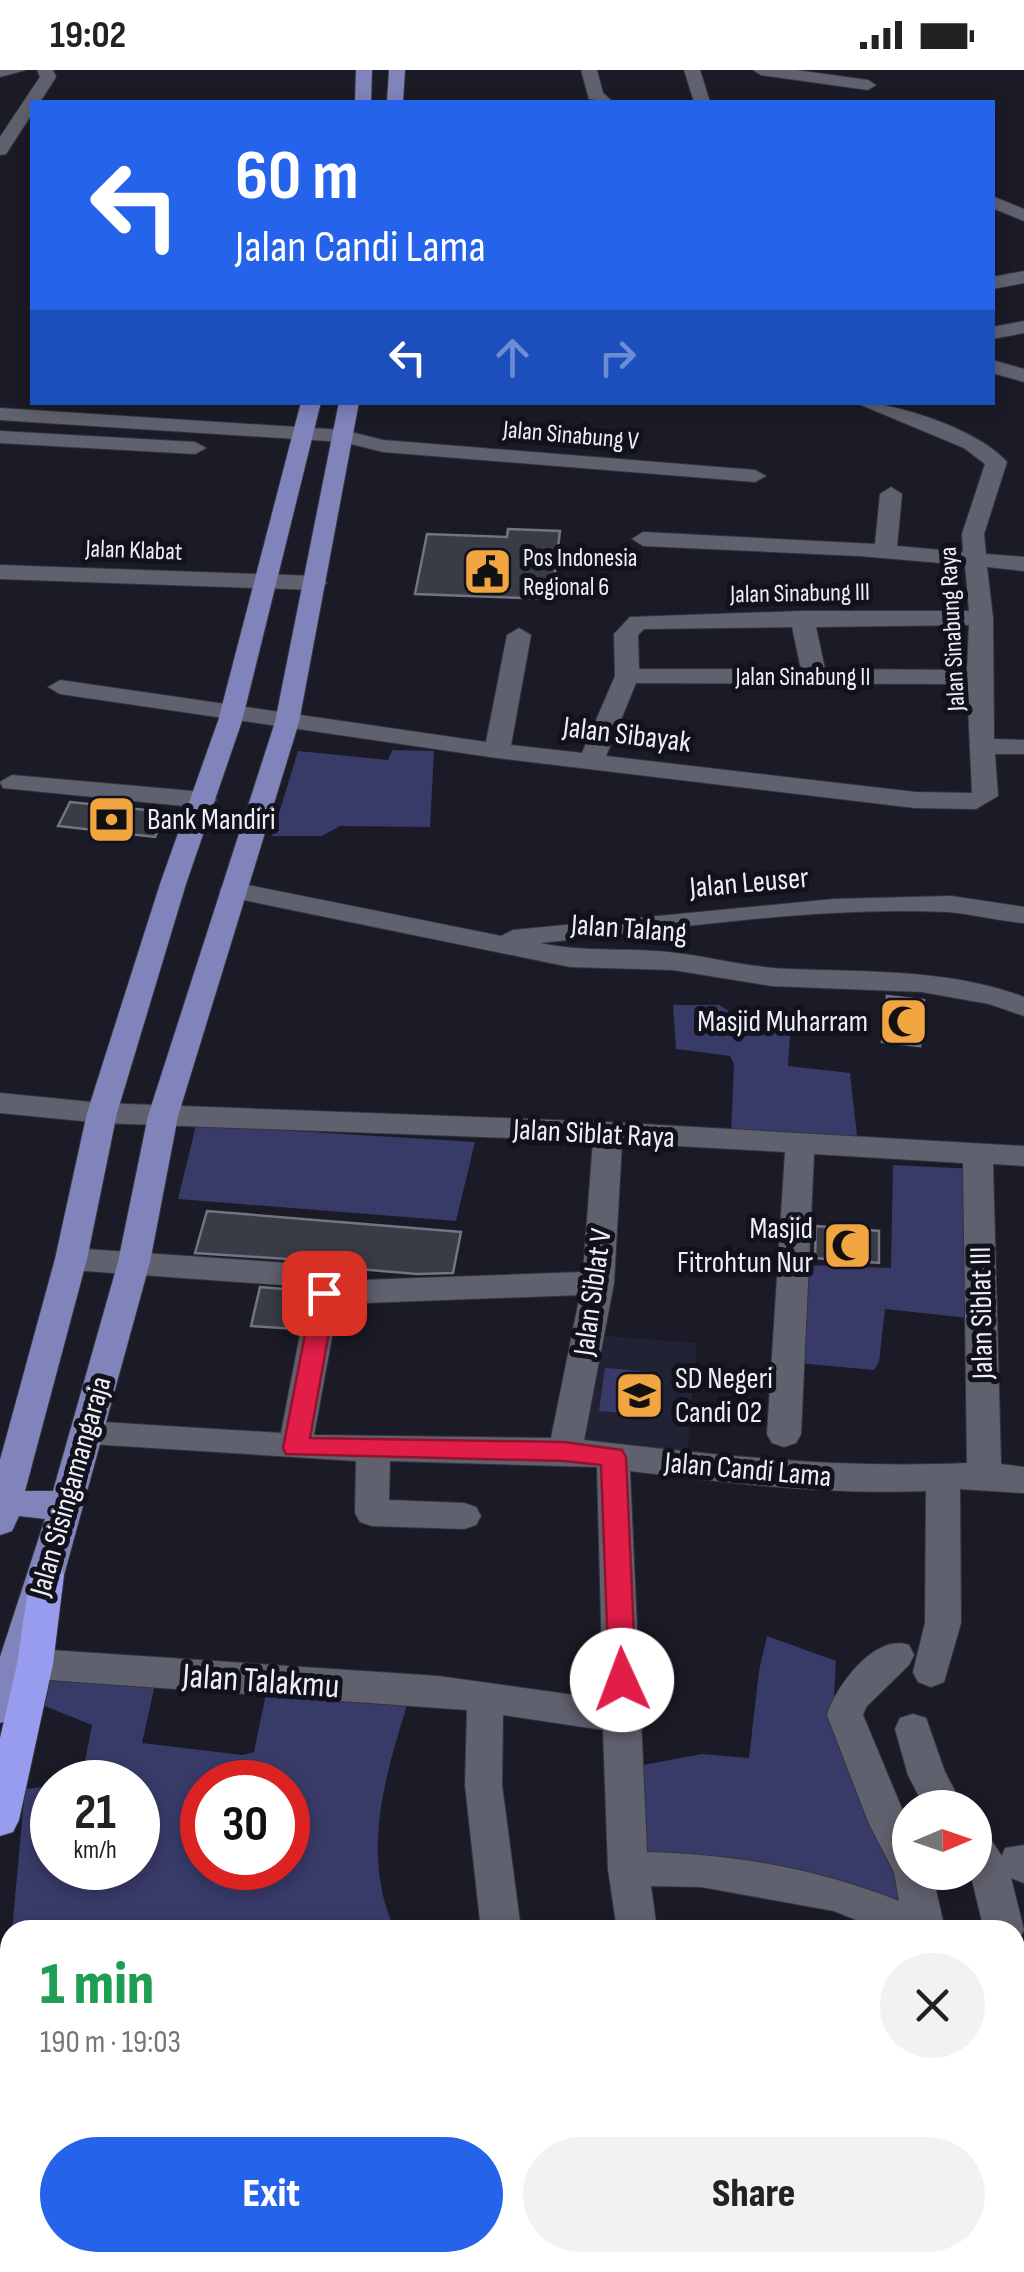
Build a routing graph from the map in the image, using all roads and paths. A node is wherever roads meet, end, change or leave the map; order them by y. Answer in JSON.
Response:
{"nodes":[{"id":1,"x":18,"y":70,"type":"edge"},
{"id":2,"x":45,"y":70,"type":"edge"},
{"id":3,"x":364,"y":70,"type":"edge"},
{"id":4,"x":396,"y":70,"type":"edge"},
{"id":5,"x":589,"y":70,"type":"edge"},
{"id":6,"x":692,"y":70,"type":"edge"},
{"id":7,"x":762,"y":70,"type":"edge"},
{"id":8,"x":801,"y":70,"type":"edge"},
{"id":9,"x":0,"y":72,"type":"edge"},
{"id":10,"x":32,"y":100,"type":"edge"},
{"id":11,"x":363,"y":100,"type":"edge"},
{"id":12,"x":394,"y":100,"type":"edge"},
{"id":13,"x":602,"y":100,"type":"edge"},
{"id":14,"x":701,"y":100,"type":"edge"},
{"id":15,"x":30,"y":103,"type":"edge"},
{"id":16,"x":2,"y":144,"type":"edge"},
{"id":17,"x":995,"y":202,"type":"edge"},
{"id":18,"x":1024,"y":216,"type":"edge"},
{"id":19,"x":1024,"y":277,"type":"edge"},
{"id":20,"x":995,"y":282,"type":"edge"},
{"id":21,"x":1024,"y":327,"type":"edge"},
{"id":22,"x":995,"y":332,"type":"edge"},
{"id":23,"x":995,"y":367,"type":"edge"},
{"id":24,"x":1024,"y":376,"type":"edge"},
{"id":25,"x":310,"y":405,"type":"edge"},
{"id":26,"x":348,"y":405,"type":"edge"},
{"id":27,"x":872,"y":405,"type":"edge"},
{"id":28,"x":0,"y":414,"type":"edge"},
{"id":29,"x":124,"y":423,"type":"junction"},
{"id":30,"x":0,"y":437,"type":"edge"},
{"id":31,"x":188,"y":437,"type":"junction"},
{"id":32,"x":302,"y":443,"type":"junction"},
{"id":33,"x":115,"y":444,"type":"junction"},
{"id":34,"x":341,"y":445,"type":"junction"},
{"id":35,"x":996,"y":462,"type":"junction"},
{"id":36,"x":1024,"y":469,"type":"edge"},
{"id":37,"x":755,"y":476,"type":"dead end"},
{"id":38,"x":891,"y":494,"type":"dead end"},
{"id":39,"x":643,"y":538,"type":"dead end"},
{"id":40,"x":885,"y":551,"type":"junction"},
{"id":41,"x":973,"y":559,"type":"junction"},
{"id":42,"x":1024,"y":564,"type":"edge"},
{"id":43,"x":0,"y":572,"type":"edge"},
{"id":44,"x":266,"y":582,"type":"junction"},
{"id":45,"x":316,"y":583,"type":"junction"},
{"id":46,"x":802,"y":618,"type":"junction"},
{"id":47,"x":981,"y":618,"type":"junction"},
{"id":48,"x":519,"y":635,"type":"dead end"},
{"id":49,"x":627,"y":676,"type":"junction"},
{"id":50,"x":814,"y":676,"type":"junction"},
{"id":51,"x":979,"y":676,"type":"junction"},
{"id":52,"x":60,"y":687,"type":"dead end"},
{"id":53,"x":232,"y":711,"type":"junction"},
{"id":54,"x":287,"y":722,"type":"junction"},
{"id":55,"x":985,"y":746,"type":"junction"},
{"id":56,"x":1024,"y":747,"type":"edge"},
{"id":57,"x":497,"y":751,"type":"junction"},
{"id":58,"x":591,"y":762,"type":"junction"},
{"id":59,"x":12,"y":784,"type":"dead end"},
{"id":60,"x":204,"y":800,"type":"junction"},
{"id":61,"x":960,"y":803,"type":"joint"},
{"id":62,"x":233,"y":890,"type":"junction"},
{"id":63,"x":1024,"y":916,"type":"edge"},
{"id":64,"x":480,"y":941,"type":"junction"},
{"id":65,"x":1024,"y":1007,"type":"edge"},
{"id":66,"x":0,"y":1102,"type":"edge"},
{"id":67,"x":102,"y":1113,"type":"junction"},
{"id":68,"x":164,"y":1116,"type":"junction"},
{"id":69,"x":608,"y":1132,"type":"junction"},
{"id":70,"x":800,"y":1144,"type":"junction"},
{"id":71,"x":978,"y":1152,"type":"junction"},
{"id":72,"x":1024,"y":1156,"type":"edge"},
{"id":73,"x":71,"y":1260,"type":"junction"},
{"id":74,"x":134,"y":1262,"type":"junction"},
{"id":75,"x":598,"y":1283,"type":"junction"},
{"id":76,"x":324,"y":1293,"type":"junction"},
{"id":77,"x":86,"y":1434,"type":"junction"},
{"id":78,"x":784,"y":1434,"type":"dead end"},
{"id":79,"x":295,"y":1448,"type":"junction"},
{"id":80,"x":372,"y":1448,"type":"junction"},
{"id":81,"x":564,"y":1451,"type":"junction"},
{"id":82,"x":613,"y":1457,"type":"junction"},
{"id":83,"x":984,"y":1474,"type":"junction"},
{"id":84,"x":943,"y":1478,"type":"junction"},
{"id":85,"x":1024,"y":1480,"type":"edge"},
{"id":86,"x":68,"y":1502,"type":"junction"},
{"id":87,"x":3,"y":1511,"type":"edge"},
{"id":88,"x":464,"y":1516,"type":"dead end"},
{"id":89,"x":47,"y":1575,"type":"junction"},
{"id":90,"x":896,"y":1655,"type":"dead end"},
{"id":91,"x":35,"y":1664,"type":"junction"},
{"id":92,"x":931,"y":1672,"type":"dead end"},
{"id":93,"x":486,"y":1698,"type":"junction"},
{"id":94,"x":0,"y":1708,"type":"edge"},
{"id":95,"x":622,"y":1717,"type":"junction"},
{"id":96,"x":914,"y":1729,"type":"dead end"},
{"id":97,"x":935,"y":1790,"type":"edge"},
{"id":98,"x":0,"y":1820,"type":"edge"},
{"id":99,"x":892,"y":1831,"type":"edge"},
{"id":100,"x":627,"y":1869,"type":"junction"},
{"id":101,"x":992,"y":1881,"type":"edge"},
{"id":102,"x":916,"y":1890,"type":"edge"},
{"id":103,"x":500,"y":1920,"type":"edge"},
{"id":104,"x":635,"y":1920,"type":"edge"},
{"id":105,"x":900,"y":1920,"type":"edge"},
{"id":106,"x":922,"y":1920,"type":"edge"},
{"id":107,"x":1002,"y":1920,"type":"edge"}],
"edges":[{"from":1,"to":9,"type":"street"},
{"from":2,"to":10,"type":"street"},
{"from":3,"to":11,"type":"main road"},
{"from":4,"to":12,"type":"main road"},
{"from":5,"to":13,"type":"street"},
{"from":6,"to":14,"type":"street"},
{"from":7,"to":8,"type":"street"},
{"from":15,"to":16,"type":"street"},
{"from":17,"to":18,"type":"street"},
{"from":19,"to":20,"type":"street"},
{"from":21,"to":22,"type":"street"},
{"from":23,"to":24,"type":"street"},
{"from":25,"to":32,"type":"main road","name":"Jalan Sisingamangaraja"},
{"from":26,"to":34,"type":"main road","name":"Jalan Sisingamangaraja"},
{"from":27,"to":35,"type":"street"},
{"from":28,"to":29,"type":"street"},
{"from":29,"to":31,"type":"street"},
{"from":29,"to":33,"type":"street"},
{"from":30,"to":33,"type":"street"},
{"from":31,"to":32,"type":"street","name":"Jalan Sinabung V"},
{"from":31,"to":33,"type":"street"},
{"from":32,"to":34,"type":"street","name":"Jalan Sinabung V"},
{"from":32,"to":44,"type":"main road","name":"Jalan Sisingamangaraja"},
{"from":34,"to":37,"type":"street","name":"Jalan Sinabung V"},
{"from":34,"to":45,"type":"main road","name":"Jalan Sisingamangaraja"},
{"from":35,"to":36,"type":"street"},
{"from":35,"to":41,"type":"street","name":"Jalan Sinabung Raya"},
{"from":38,"to":40,"type":"street"},
{"from":39,"to":40,"type":"street"},
{"from":40,"to":41,"type":"street"},
{"from":41,"to":42,"type":"street"},
{"from":41,"to":47,"type":"street","name":"Jalan Sinabung Raya"},
{"from":43,"to":44,"type":"street","name":"Jalan Klabat"},
{"from":44,"to":45,"type":"street"},
{"from":44,"to":53,"type":"main road","name":"Jalan Sisingamangaraja"},
{"from":45,"to":54,"type":"main road","name":"Jalan Sisingamangaraja"},
{"from":46,"to":47,"type":"street","name":"Jalan Sinabung III"},
{"from":46,"to":49,"type":"street","name":"Jalan Sinabung III"},
{"from":46,"to":50,"type":"street"},
{"from":47,"to":51,"type":"street","name":"Jalan Sinabung Raya"},
{"from":48,"to":57,"type":"street"},
{"from":49,"to":50,"type":"street","name":"Jalan Sinabung II"},
{"from":49,"to":58,"type":"street"},
{"from":50,"to":51,"type":"street","name":"Jalan Sinabung II"},
{"from":51,"to":55,"type":"street","name":"Jalan Sinabung Raya"},
{"from":52,"to":53,"type":"street"},
{"from":53,"to":54,"type":"street"},
{"from":53,"to":60,"type":"main road","name":"Jalan Sisingamangaraja"},
{"from":54,"to":57,"type":"street","name":"Jalan Sibayak"},
{"from":54,"to":62,"type":"main road","name":"Jalan Sisingamangaraja"},
{"from":55,"to":56,"type":"street"},
{"from":55,"to":61,"type":"street","name":"Jalan Sinabung Raya"},
{"from":57,"to":58,"type":"street","name":"Jalan Sibayak"},
{"from":58,"to":61,"type":"street","name":"Jalan Sibayak"},
{"from":59,"to":60,"type":"street"},
{"from":60,"to":67,"type":"main road","name":"Jalan Sisingamangaraja"},
{"from":62,"to":64,"type":"street","name":"Jalan Talang"},
{"from":62,"to":68,"type":"main road","name":"Jalan Sisingamangaraja"},
{"from":63,"to":64,"type":"street","name":"Jalan Leuser"},
{"from":64,"to":65,"type":"street","name":"Jalan Talang"},
{"from":66,"to":67,"type":"street"},
{"from":67,"to":68,"type":"street"},
{"from":67,"to":73,"type":"main road","name":"Jalan Sisingamangaraja"},
{"from":68,"to":69,"type":"street","name":"Jalan Siblat Raya"},
{"from":68,"to":74,"type":"main road","name":"Jalan Sisingamangaraja"},
{"from":69,"to":70,"type":"street","name":"Jalan Siblat Raya"},
{"from":69,"to":75,"type":"street","name":"Jalan Siblat V"},
{"from":70,"to":71,"type":"street","name":"Jalan Siblat Raya"},
{"from":70,"to":78,"type":"street"},
{"from":71,"to":72,"type":"street","name":"Jalan Siblat Raya"},
{"from":71,"to":83,"type":"street","name":"Jalan Siblat III"},
{"from":73,"to":74,"type":"street"},
{"from":73,"to":87,"type":"main road","name":"Jalan Sisingamangaraja"},
{"from":74,"to":76,"type":"street"},
{"from":74,"to":77,"type":"main road","name":"Jalan Sisingamangaraja"},
{"from":75,"to":76,"type":"street"},
{"from":75,"to":81,"type":"street","name":"Jalan Siblat V"},
{"from":76,"to":79,"type":"street"},
{"from":77,"to":79,"type":"street","name":"Jalan Candi Lama"},
{"from":77,"to":86,"type":"main road","name":"Jalan Sisingamangaraja"},
{"from":79,"to":80,"type":"street","name":"Jalan Candi Lama"},
{"from":80,"to":81,"type":"street","name":"Jalan Candi Lama"},
{"from":80,"to":88,"type":"street"},
{"from":81,"to":82,"type":"street","name":"Jalan Candi Lama"},
{"from":82,"to":84,"type":"street","name":"Jalan Candi Lama"},
{"from":82,"to":95,"type":"street"},
{"from":83,"to":84,"type":"street","name":"Jalan Candi Lama"},
{"from":83,"to":85,"type":"street","name":"Jalan Candi Lama"},
{"from":84,"to":92,"type":"street"},
{"from":86,"to":87,"type":"main road"},
{"from":86,"to":89,"type":"main road","name":"Jalan Sisingamangaraja"},
{"from":89,"to":91,"type":"highway"},
{"from":89,"to":94,"type":"main road","name":"Jalan Sisingamangaraja"},
{"from":90,"to":99,"type":"street"},
{"from":91,"to":93,"type":"street","name":"Jalan Talakmu"},
{"from":91,"to":98,"type":"highway"},
{"from":93,"to":95,"type":"street","name":"Jalan Talakmu"},
{"from":93,"to":103,"type":"street"},
{"from":95,"to":100,"type":"street"},
{"from":96,"to":97,"type":"street"},
{"from":100,"to":104,"type":"street"},
{"from":100,"to":105,"type":"street"},
{"from":101,"to":107,"type":"street"},
{"from":102,"to":106,"type":"street"}]}
